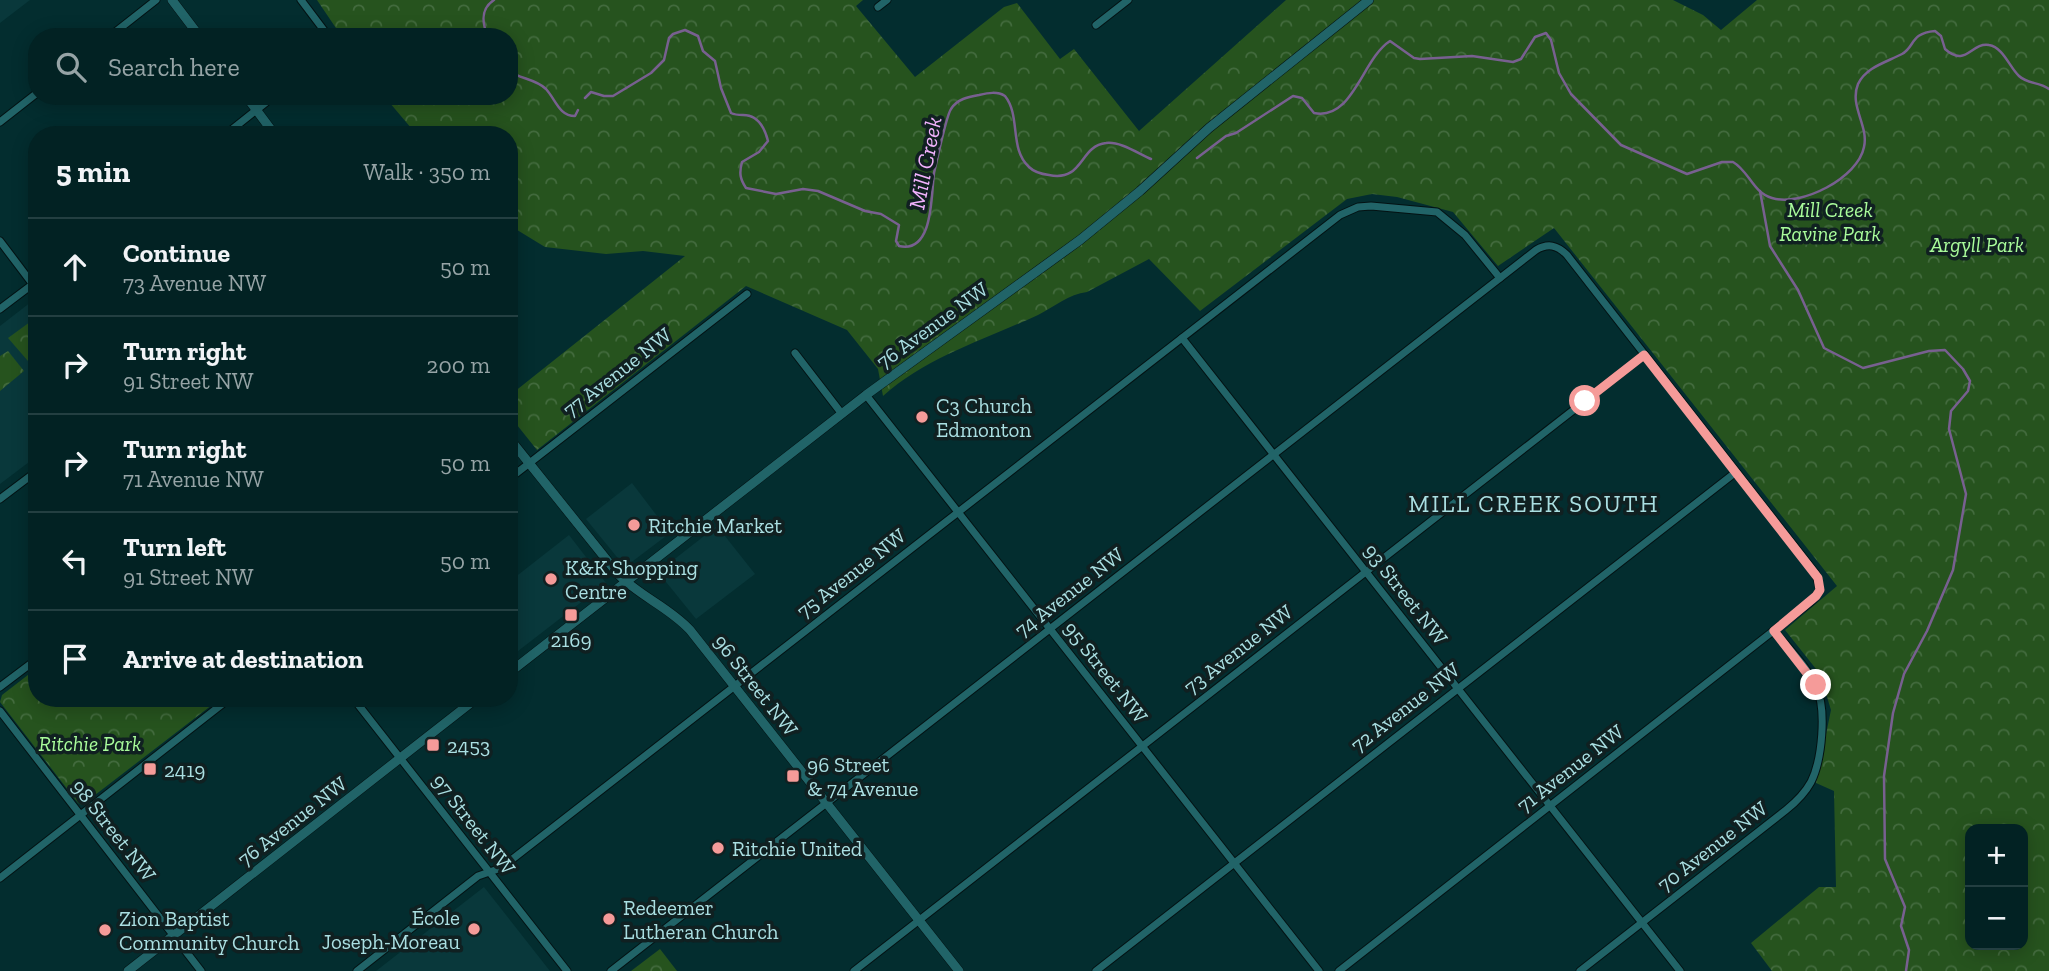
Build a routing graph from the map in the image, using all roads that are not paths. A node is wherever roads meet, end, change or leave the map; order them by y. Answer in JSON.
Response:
{"nodes":[{"id":1,"x":156,"y":0,"type":"edge"},
{"id":2,"x":172,"y":0,"type":"edge"},
{"id":3,"x":301,"y":0,"type":"edge"},
{"id":4,"x":887,"y":0,"type":"edge"},
{"id":5,"x":1128,"y":0,"type":"edge"},
{"id":6,"x":1369,"y":0,"type":"edge"},
{"id":7,"x":878,"y":7,"type":"dead end"},
{"id":8,"x":1096,"y":25,"type":"dead end"},
{"id":9,"x":120,"y":28,"type":"edge"},
{"id":10,"x":193,"y":28,"type":"edge"},
{"id":11,"x":322,"y":28,"type":"edge"},
{"id":12,"x":28,"y":100,"type":"edge"},
{"id":13,"x":253,"y":105,"type":"edge"},
{"id":14,"x":263,"y":105,"type":"edge"},
{"id":15,"x":257,"y":110,"type":"junction"},
{"id":16,"x":0,"y":122,"type":"edge"},
{"id":17,"x":237,"y":126,"type":"edge"},
{"id":18,"x":269,"y":126,"type":"edge"},
{"id":19,"x":0,"y":242,"type":"edge"},
{"id":20,"x":28,"y":276,"type":"edge"},
{"id":21,"x":1500,"y":278,"type":"junction"},
{"id":22,"x":28,"y":290,"type":"edge"},
{"id":23,"x":747,"y":294,"type":"dead end"},
{"id":24,"x":0,"y":310,"type":"edge"},
{"id":25,"x":1182,"y":338,"type":"junction"},
{"id":26,"x":795,"y":353,"type":"dead end"},
{"id":27,"x":1644,"y":355,"type":"junction"},
{"id":28,"x":866,"y":395,"type":"junction"},
{"id":29,"x":842,"y":414,"type":"junction"},
{"id":30,"x":518,"y":449,"type":"edge"},
{"id":31,"x":1274,"y":455,"type":"junction"},
{"id":32,"x":529,"y":463,"type":"junction"},
{"id":33,"x":518,"y":472,"type":"edge"},
{"id":34,"x":1736,"y":472,"type":"junction"},
{"id":35,"x":28,"y":478,"type":"edge"},
{"id":36,"x":0,"y":499,"type":"edge"},
{"id":37,"x":957,"y":513,"type":"junction"},
{"id":38,"x":1366,"y":572,"type":"junction"},
{"id":39,"x":626,"y":582,"type":"junction"},
{"id":40,"x":1050,"y":629,"type":"junction"},
{"id":41,"x":1774,"y":631,"type":"junction"},
{"id":42,"x":28,"y":666,"type":"edge"},
{"id":43,"x":518,"y":666,"type":"edge"},
{"id":44,"x":0,"y":687,"type":"edge"},
{"id":45,"x":735,"y":687,"type":"junction"},
{"id":46,"x":1458,"y":689,"type":"junction"},
{"id":47,"x":219,"y":707,"type":"edge"},
{"id":48,"x":360,"y":707,"type":"edge"},
{"id":49,"x":465,"y":707,"type":"edge"},
{"id":50,"x":0,"y":711,"type":"edge"},
{"id":51,"x":1142,"y":746,"type":"junction"},
{"id":52,"x":400,"y":758,"type":"junction"},
{"id":53,"x":827,"y":804,"type":"junction"},
{"id":54,"x":1550,"y":806,"type":"junction"},
{"id":55,"x":80,"y":816,"type":"junction"},
{"id":56,"x":1233,"y":863,"type":"junction"},
{"id":57,"x":489,"y":873,"type":"junction"},
{"id":58,"x":0,"y":878,"type":"edge"},
{"id":59,"x":919,"y":921,"type":"junction"},
{"id":60,"x":1642,"y":923,"type":"junction"},
{"id":61,"x":174,"y":935,"type":"junction"},
{"id":62,"x":128,"y":971,"type":"edge"},
{"id":63,"x":201,"y":971,"type":"edge"},
{"id":64,"x":357,"y":971,"type":"edge"},
{"id":65,"x":567,"y":971,"type":"edge"},
{"id":66,"x":611,"y":971,"type":"edge"},
{"id":67,"x":854,"y":971,"type":"edge"},
{"id":68,"x":959,"y":971,"type":"edge"},
{"id":69,"x":1096,"y":971,"type":"edge"},
{"id":70,"x":1319,"y":971,"type":"edge"},
{"id":71,"x":1339,"y":971,"type":"edge"},
{"id":72,"x":1580,"y":971,"type":"edge"},
{"id":73,"x":1680,"y":971,"type":"edge"}],
"edges":[{"from":1,"to":9,"type":"street"},
{"from":2,"to":10,"type":"street"},
{"from":3,"to":11,"type":"street"},
{"from":4,"to":7,"type":"street"},
{"from":5,"to":8,"type":"street"},
{"from":6,"to":28,"type":"street","name":"76 Avenue NW"},
{"from":12,"to":16,"type":"street"},
{"from":13,"to":15,"type":"street"},
{"from":14,"to":15,"type":"street"},
{"from":15,"to":17,"type":"street"},
{"from":15,"to":18,"type":"street"},
{"from":19,"to":20,"type":"street"},
{"from":21,"to":25,"type":"street","name":"75 Avenue NW"},
{"from":21,"to":27,"type":"street","name":"74 Avenue NW"},
{"from":21,"to":31,"type":"street","name":"74 Avenue NW"},
{"from":22,"to":24,"type":"street"},
{"from":23,"to":32,"type":"street","name":"77 Avenue NW"},
{"from":25,"to":31,"type":"street","name":"93 Street NW"},
{"from":25,"to":37,"type":"street","name":"75 Avenue NW"},
{"from":26,"to":29,"type":"street"},
{"from":27,"to":34,"type":"street"},
{"from":27,"to":38,"type":"street","name":"73 Avenue NW"},
{"from":28,"to":29,"type":"street","name":"76 Avenue NW"},
{"from":28,"to":37,"type":"street","name":"95 Street NW"},
{"from":29,"to":39,"type":"street","name":"76 Avenue NW"},
{"from":30,"to":32,"type":"street","name":"96 Street NW"},
{"from":31,"to":38,"type":"street","name":"93 Street NW"},
{"from":31,"to":40,"type":"street","name":"74 Avenue NW"},
{"from":32,"to":33,"type":"street","name":"77 Avenue NW"},
{"from":32,"to":39,"type":"street","name":"96 Street NW"},
{"from":34,"to":41,"type":"street","name":"71 Avenue NW"},
{"from":34,"to":46,"type":"street","name":"72 Avenue NW"},
{"from":35,"to":36,"type":"street"},
{"from":37,"to":40,"type":"street","name":"95 Street NW"},
{"from":37,"to":45,"type":"street","name":"75 Avenue NW"},
{"from":38,"to":46,"type":"street","name":"93 Street NW"},
{"from":38,"to":51,"type":"street","name":"73 Avenue NW"},
{"from":39,"to":43,"type":"street","name":"76 Avenue NW"},
{"from":39,"to":45,"type":"street","name":"96 Street NW"},
{"from":40,"to":51,"type":"street","name":"95 Street NW"},
{"from":40,"to":53,"type":"street","name":"74 Avenue NW"},
{"from":41,"to":54,"type":"street","name":"71 Avenue NW"},
{"from":41,"to":60,"type":"street","name":"70 Avenue NW"},
{"from":42,"to":44,"type":"street"},
{"from":45,"to":53,"type":"street","name":"96 Street NW"},
{"from":45,"to":57,"type":"street","name":"75 Avenue NW"},
{"from":46,"to":54,"type":"street","name":"93 Street NW"},
{"from":46,"to":56,"type":"street","name":"72 Avenue NW"},
{"from":47,"to":55,"type":"street"},
{"from":48,"to":52,"type":"street","name":"97 Street NW"},
{"from":49,"to":52,"type":"street","name":"76 Avenue NW"},
{"from":50,"to":55,"type":"street","name":"98 Street NW"},
{"from":51,"to":56,"type":"street","name":"95 Street NW"},
{"from":51,"to":59,"type":"street","name":"73 Avenue NW"},
{"from":52,"to":57,"type":"street","name":"97 Street NW"},
{"from":52,"to":61,"type":"street","name":"76 Avenue NW"},
{"from":53,"to":59,"type":"street","name":"96 Street NW"},
{"from":53,"to":66,"type":"street","name":"74 Avenue NW"},
{"from":54,"to":60,"type":"street","name":"93 Street NW"},
{"from":54,"to":71,"type":"street","name":"71 Avenue NW"},
{"from":55,"to":58,"type":"street"},
{"from":55,"to":61,"type":"street","name":"98 Street NW"},
{"from":56,"to":69,"type":"street","name":"72 Avenue NW"},
{"from":56,"to":70,"type":"street","name":"95 Street NW"},
{"from":57,"to":64,"type":"street","name":"75 Avenue NW"},
{"from":57,"to":65,"type":"street","name":"97 Street NW"},
{"from":59,"to":67,"type":"street","name":"73 Avenue NW"},
{"from":59,"to":68,"type":"street","name":"96 Street NW"},
{"from":60,"to":72,"type":"street","name":"70 Avenue NW"},
{"from":60,"to":73,"type":"street","name":"93 Street NW"},
{"from":61,"to":62,"type":"street","name":"76 Avenue NW"},
{"from":61,"to":63,"type":"street","name":"98 Street NW"}]}
